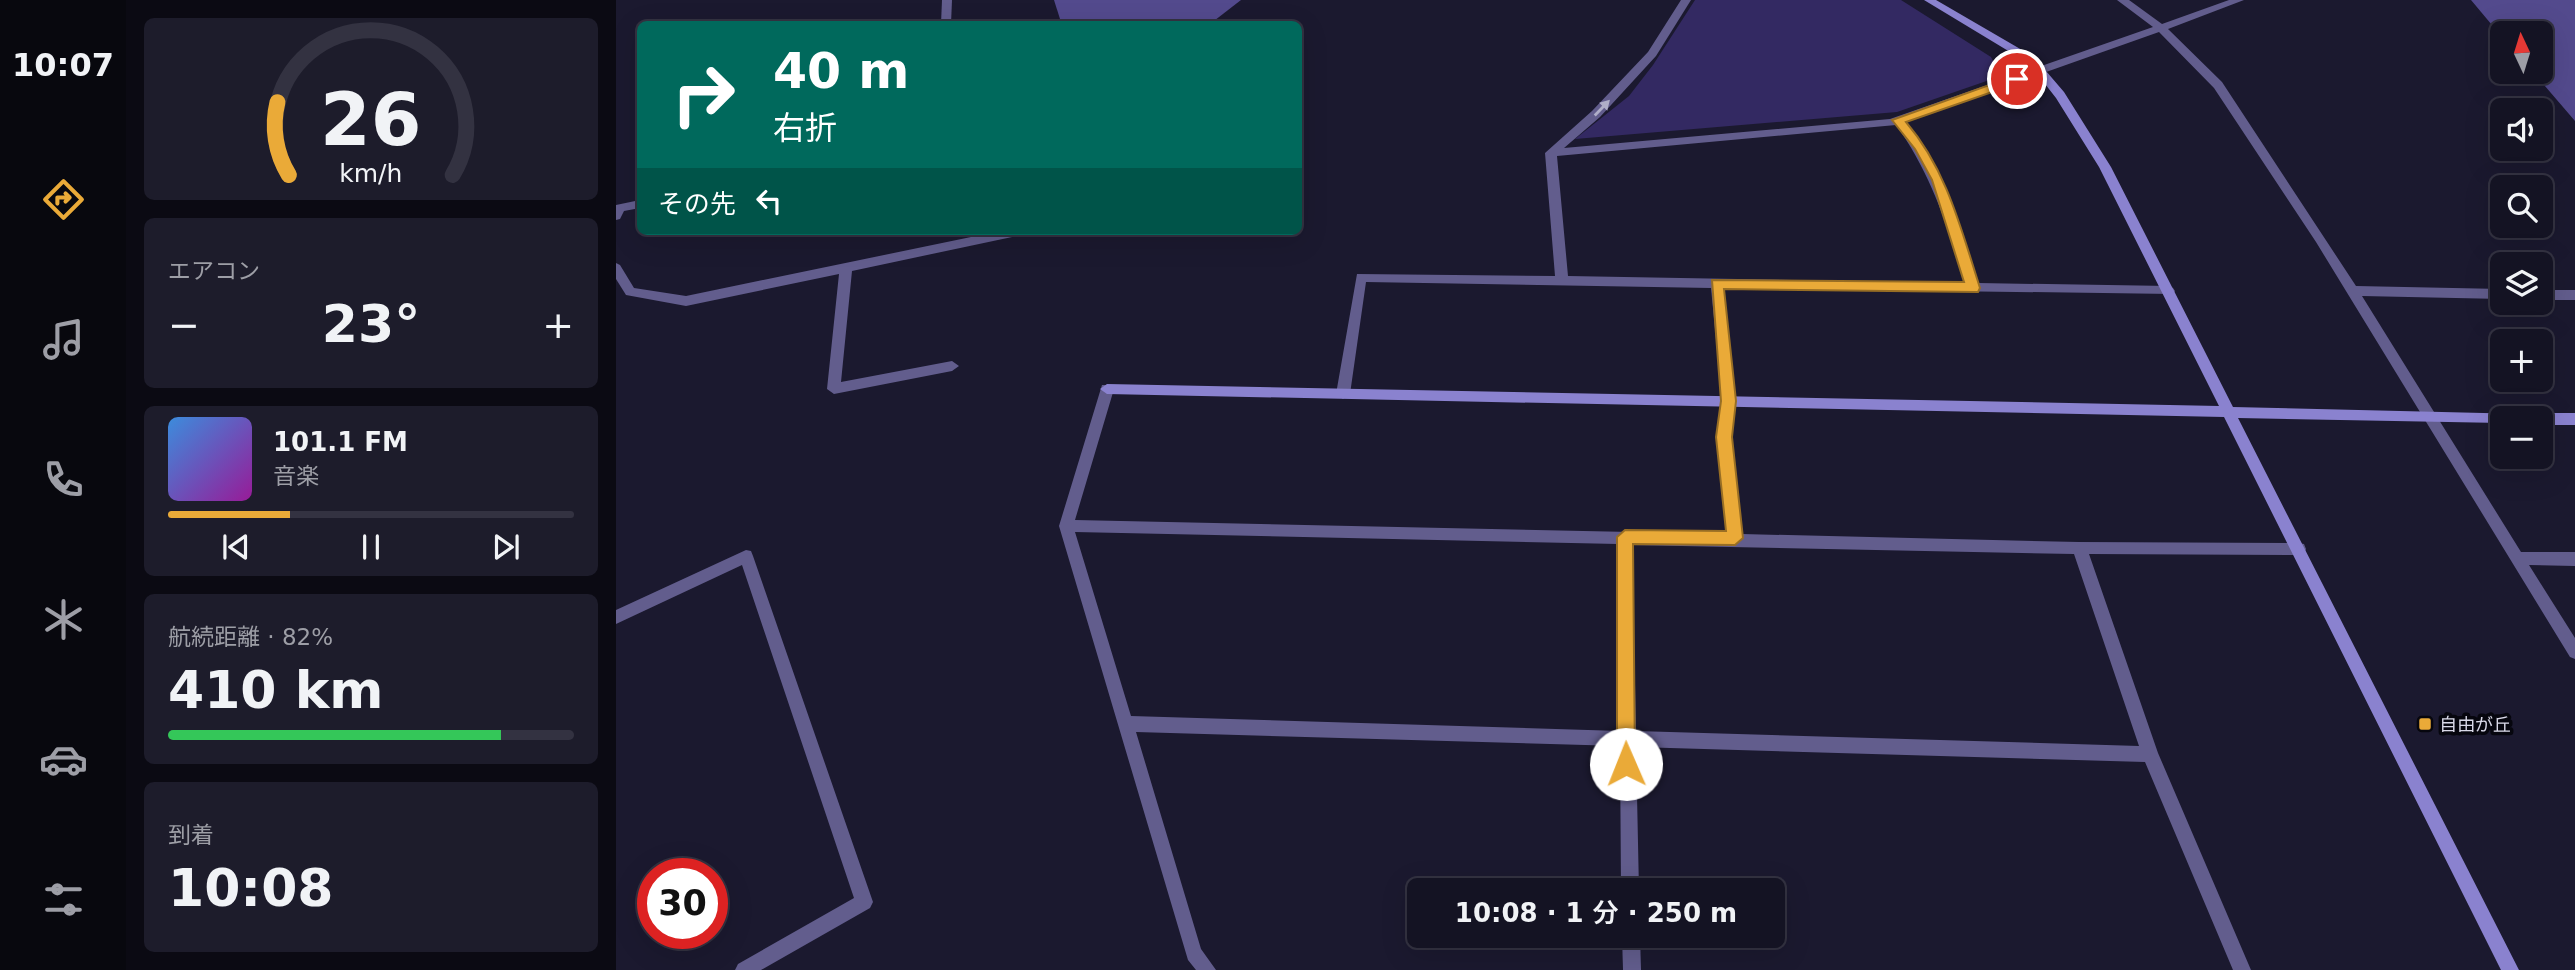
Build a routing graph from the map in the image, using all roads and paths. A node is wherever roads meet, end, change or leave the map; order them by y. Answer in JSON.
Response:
{"nodes":[{"id":1,"x":947,"y":0,"type":"edge"},
{"id":2,"x":1686,"y":0,"type":"edge"},
{"id":3,"x":1929,"y":0,"type":"edge"},
{"id":4,"x":2122,"y":0,"type":"edge"},
{"id":5,"x":2239,"y":0,"type":"edge"},
{"id":6,"x":946,"y":21,"type":"edge"},
{"id":7,"x":2160,"y":27,"type":"junction"},
{"id":8,"x":2040,"y":71,"type":"junction"},
{"id":9,"x":1898,"y":120,"type":"junction"},
{"id":10,"x":1551,"y":153,"type":"junction"},
{"id":11,"x":637,"y":205,"type":"edge"},
{"id":12,"x":616,"y":216,"type":"edge"},
{"id":13,"x":1002,"y":235,"type":"edge"},
{"id":14,"x":846,"y":267,"type":"junction"},
{"id":15,"x":616,"y":268,"type":"edge"},
{"id":16,"x":1562,"y":280,"type":"junction"},
{"id":17,"x":1717,"y":284,"type":"junction"},
{"id":18,"x":1973,"y":288,"type":"junction"},
{"id":19,"x":2169,"y":291,"type":"junction"},
{"id":20,"x":2352,"y":291,"type":"junction"},
{"id":21,"x":2490,"y":294,"type":"edge"},
{"id":22,"x":2553,"y":295,"type":"edge"},
{"id":23,"x":2575,"y":295,"type":"edge"},
{"id":24,"x":952,"y":366,"type":"dead end"},
{"id":25,"x":1343,"y":394,"type":"junction"},
{"id":26,"x":1728,"y":401,"type":"junction"},
{"id":27,"x":2229,"y":413,"type":"junction"},
{"id":28,"x":2430,"y":416,"type":"junction"},
{"id":29,"x":2490,"y":417,"type":"edge"},
{"id":30,"x":2553,"y":419,"type":"edge"},
{"id":31,"x":2575,"y":419,"type":"edge"},
{"id":32,"x":1066,"y":526,"type":"junction"},
{"id":33,"x":1625,"y":537,"type":"junction"},
{"id":34,"x":1735,"y":538,"type":"junction"},
{"id":35,"x":2079,"y":548,"type":"junction"},
{"id":36,"x":2299,"y":549,"type":"junction"},
{"id":37,"x":2517,"y":558,"type":"junction"},
{"id":38,"x":2575,"y":559,"type":"edge"},
{"id":39,"x":616,"y":617,"type":"edge"},
{"id":40,"x":2575,"y":652,"type":"edge"},
{"id":41,"x":1125,"y":724,"type":"junction"},
{"id":42,"x":1626,"y":739,"type":"junction"},
{"id":43,"x":2150,"y":754,"type":"junction"},
{"id":44,"x":1630,"y":878,"type":"edge"},
{"id":45,"x":1631,"y":948,"type":"edge"},
{"id":46,"x":744,"y":970,"type":"edge"},
{"id":47,"x":1207,"y":970,"type":"edge"},
{"id":48,"x":1632,"y":970,"type":"edge"},
{"id":49,"x":2242,"y":970,"type":"edge"},
{"id":50,"x":2510,"y":970,"type":"edge"}],
"edges":[{"from":1,"to":6,"type":"street"},
{"from":10,"to":2,"type":"street","one_way":true},
{"from":3,"to":8,"type":"street"},
{"from":4,"to":7,"type":"street"},
{"from":5,"to":7,"type":"street"},
{"from":7,"to":8,"type":"street"},
{"from":7,"to":20,"type":"street"},
{"from":8,"to":9,"type":"street"},
{"from":8,"to":19,"type":"street"},
{"from":9,"to":10,"type":"street"},
{"from":9,"to":18,"type":"street"},
{"from":10,"to":16,"type":"street"},
{"from":11,"to":12,"type":"street"},
{"from":13,"to":14,"type":"street"},
{"from":14,"to":15,"type":"street"},
{"from":14,"to":24,"type":"street"},
{"from":16,"to":17,"type":"street"},
{"from":16,"to":25,"type":"street"},
{"from":17,"to":18,"type":"street"},
{"from":17,"to":26,"type":"street"},
{"from":18,"to":19,"type":"street"},
{"from":19,"to":27,"type":"street"},
{"from":20,"to":21,"type":"street"},
{"from":20,"to":28,"type":"street"},
{"from":22,"to":23,"type":"street"},
{"from":25,"to":26,"type":"street"},
{"from":25,"to":32,"type":"street"},
{"from":26,"to":27,"type":"street"},
{"from":26,"to":34,"type":"street"},
{"from":27,"to":28,"type":"street"},
{"from":27,"to":36,"type":"street"},
{"from":28,"to":29,"type":"street"},
{"from":28,"to":37,"type":"street"},
{"from":30,"to":31,"type":"street"},
{"from":32,"to":33,"type":"street"},
{"from":32,"to":41,"type":"street"},
{"from":33,"to":34,"type":"street"},
{"from":33,"to":42,"type":"street"},
{"from":34,"to":35,"type":"street"},
{"from":35,"to":36,"type":"street"},
{"from":35,"to":43,"type":"street"},
{"from":36,"to":50,"type":"street"},
{"from":37,"to":38,"type":"street"},
{"from":37,"to":40,"type":"street"},
{"from":39,"to":46,"type":"street"},
{"from":41,"to":42,"type":"street"},
{"from":41,"to":47,"type":"street"},
{"from":42,"to":43,"type":"street"},
{"from":42,"to":44,"type":"street"},
{"from":43,"to":49,"type":"street"},
{"from":45,"to":48,"type":"street"}]}
